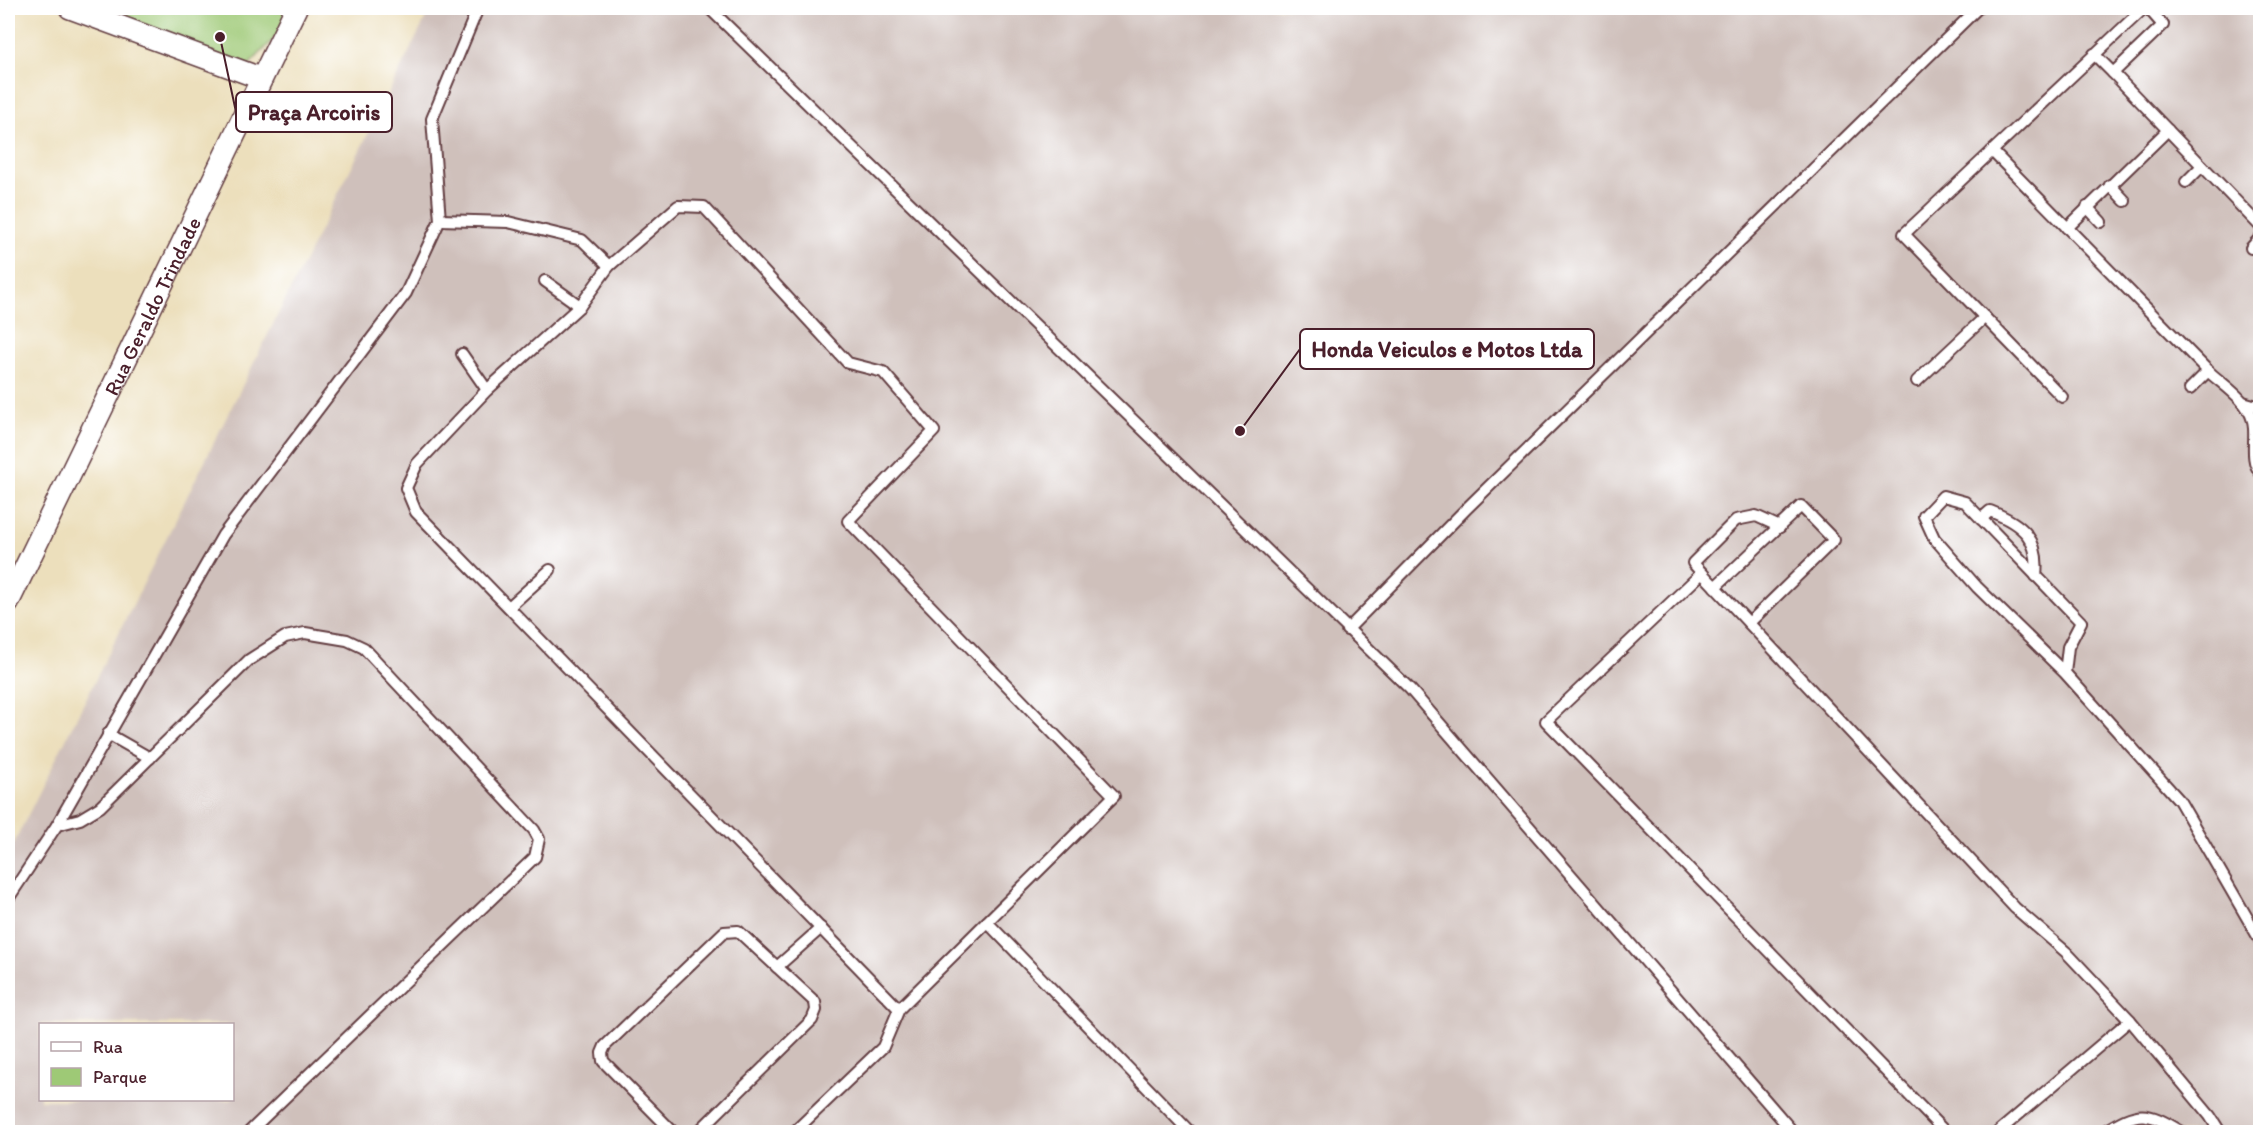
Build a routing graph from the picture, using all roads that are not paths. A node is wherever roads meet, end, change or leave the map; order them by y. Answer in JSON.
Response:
{"nodes":[{"id":1,"x":70,"y":8,"type":"edge"},
{"id":2,"x":296,"y":8,"type":"edge"},
{"id":3,"x":478,"y":8,"type":"edge"},
{"id":4,"x":709,"y":8,"type":"edge"},
{"id":5,"x":1978,"y":8,"type":"edge"},
{"id":6,"x":2146,"y":8,"type":"edge"},
{"id":7,"x":2094,"y":54,"type":"junction"},
{"id":8,"x":2113,"y":73,"type":"junction"},
{"id":9,"x":260,"y":78,"type":"junction"},
{"id":10,"x":2168,"y":130,"type":"junction"},
{"id":11,"x":1992,"y":151,"type":"junction"},
{"id":12,"x":2202,"y":166,"type":"junction"},
{"id":13,"x":2186,"y":182,"type":"dead end"},
{"id":14,"x":2110,"y":185,"type":"junction"},
{"id":15,"x":2125,"y":201,"type":"dead end"},
{"id":16,"x":2087,"y":207,"type":"junction"},
{"id":17,"x":440,"y":220,"type":"junction"},
{"id":18,"x":2101,"y":222,"type":"dead end"},
{"id":19,"x":2260,"y":226,"type":"edge"},
{"id":20,"x":2067,"y":228,"type":"junction"},
{"id":21,"x":2260,"y":238,"type":"edge"},
{"id":22,"x":2251,"y":248,"type":"dead end"},
{"id":23,"x":609,"y":266,"type":"junction"},
{"id":24,"x":545,"y":281,"type":"dead end"},
{"id":25,"x":580,"y":306,"type":"junction"},
{"id":26,"x":1985,"y":317,"type":"junction"},
{"id":27,"x":462,"y":354,"type":"dead end"},
{"id":28,"x":2208,"y":371,"type":"junction"},
{"id":29,"x":1917,"y":381,"type":"dead end"},
{"id":30,"x":2190,"y":389,"type":"dead end"},
{"id":31,"x":487,"y":390,"type":"junction"},
{"id":32,"x":2062,"y":397,"type":"dead end"},
{"id":33,"x":2243,"y":402,"type":"junction"},
{"id":34,"x":2260,"y":407,"type":"edge"},
{"id":35,"x":2260,"y":472,"type":"edge"},
{"id":36,"x":1981,"y":519,"type":"junction"},
{"id":37,"x":1780,"y":527,"type":"junction"},
{"id":38,"x":550,"y":570,"type":"dead end"},
{"id":39,"x":1702,"y":573,"type":"junction"},
{"id":40,"x":2036,"y":576,"type":"junction"},
{"id":41,"x":1715,"y":587,"type":"junction"},
{"id":42,"x":9,"y":590,"type":"edge"},
{"id":43,"x":509,"y":607,"type":"junction"},
{"id":44,"x":1749,"y":623,"type":"junction"},
{"id":45,"x":1347,"y":630,"type":"junction"},
{"id":46,"x":2065,"y":673,"type":"junction"},
{"id":47,"x":108,"y":734,"type":"junction"},
{"id":48,"x":150,"y":758,"type":"junction"},
{"id":49,"x":57,"y":825,"type":"junction"},
{"id":50,"x":8,"y":899,"type":"edge"},
{"id":51,"x":987,"y":922,"type":"junction"},
{"id":52,"x":821,"y":928,"type":"junction"},
{"id":53,"x":2260,"y":940,"type":"edge"},
{"id":54,"x":777,"y":968,"type":"junction"},
{"id":55,"x":899,"y":1009,"type":"junction"},
{"id":56,"x":2130,"y":1020,"type":"junction"},
{"id":57,"x":249,"y":1132,"type":"edge"},
{"id":58,"x":673,"y":1132,"type":"edge"},
{"id":59,"x":698,"y":1132,"type":"edge"},
{"id":60,"x":794,"y":1132,"type":"edge"},
{"id":61,"x":1190,"y":1132,"type":"edge"},
{"id":62,"x":1793,"y":1132,"type":"edge"},
{"id":63,"x":1945,"y":1132,"type":"edge"},
{"id":64,"x":1998,"y":1132,"type":"edge"},
{"id":65,"x":2103,"y":1132,"type":"edge"},
{"id":66,"x":2182,"y":1132,"type":"edge"},
{"id":67,"x":2220,"y":1132,"type":"edge"}],
"edges":[{"from":1,"to":9,"type":"street"},
{"from":2,"to":9,"type":"street","name":"Rua Geraldo Trindade"},
{"from":3,"to":17,"type":"lane"},
{"from":4,"to":45,"type":"lane"},
{"from":5,"to":45,"type":"lane"},
{"from":6,"to":7,"type":"lane"},
{"from":6,"to":8,"type":"lane"},
{"from":7,"to":8,"type":"lane"},
{"from":7,"to":11,"type":"lane"},
{"from":8,"to":10,"type":"lane"},
{"from":9,"to":42,"type":"street","name":"Rua Geraldo Trindade"},
{"from":10,"to":12,"type":"lane"},
{"from":10,"to":14,"type":"lane"},
{"from":11,"to":20,"type":"lane"},
{"from":11,"to":26,"type":"lane"},
{"from":12,"to":13,"type":"lane"},
{"from":12,"to":19,"type":"lane"},
{"from":14,"to":15,"type":"lane"},
{"from":14,"to":16,"type":"lane"},
{"from":16,"to":18,"type":"lane"},
{"from":16,"to":20,"type":"lane"},
{"from":17,"to":23,"type":"lane"},
{"from":17,"to":47,"type":"lane"},
{"from":20,"to":28,"type":"lane"},
{"from":21,"to":22,"type":"lane"},
{"from":23,"to":25,"type":"lane"},
{"from":23,"to":51,"type":"lane"},
{"from":24,"to":25,"type":"lane"},
{"from":25,"to":31,"type":"lane"},
{"from":26,"to":29,"type":"lane"},
{"from":26,"to":32,"type":"lane"},
{"from":27,"to":31,"type":"lane"},
{"from":28,"to":30,"type":"lane"},
{"from":28,"to":33,"type":"lane"},
{"from":31,"to":43,"type":"lane"},
{"from":33,"to":34,"type":"lane"},
{"from":33,"to":35,"type":"lane"},
{"from":36,"to":40,"type":"lane"},
{"from":36,"to":40,"type":"lane"},
{"from":36,"to":46,"type":"lane"},
{"from":37,"to":39,"type":"lane"},
{"from":37,"to":41,"type":"lane"},
{"from":37,"to":44,"type":"lane"},
{"from":38,"to":43,"type":"lane"},
{"from":39,"to":41,"type":"lane"},
{"from":39,"to":63,"type":"lane"},
{"from":40,"to":46,"type":"lane"},
{"from":41,"to":44,"type":"lane"},
{"from":43,"to":52,"type":"lane"},
{"from":44,"to":56,"type":"lane"},
{"from":45,"to":62,"type":"lane"},
{"from":46,"to":53,"type":"lane"},
{"from":47,"to":48,"type":"lane"},
{"from":47,"to":49,"type":"lane"},
{"from":48,"to":49,"type":"lane"},
{"from":48,"to":57,"type":"lane"},
{"from":49,"to":50,"type":"lane"},
{"from":51,"to":55,"type":"lane"},
{"from":51,"to":61,"type":"lane"},
{"from":52,"to":54,"type":"lane"},
{"from":52,"to":55,"type":"lane"},
{"from":54,"to":58,"type":"lane"},
{"from":54,"to":59,"type":"lane"},
{"from":55,"to":60,"type":"lane"},
{"from":56,"to":64,"type":"lane"},
{"from":56,"to":67,"type":"lane"},
{"from":65,"to":66,"type":"lane"}]}
